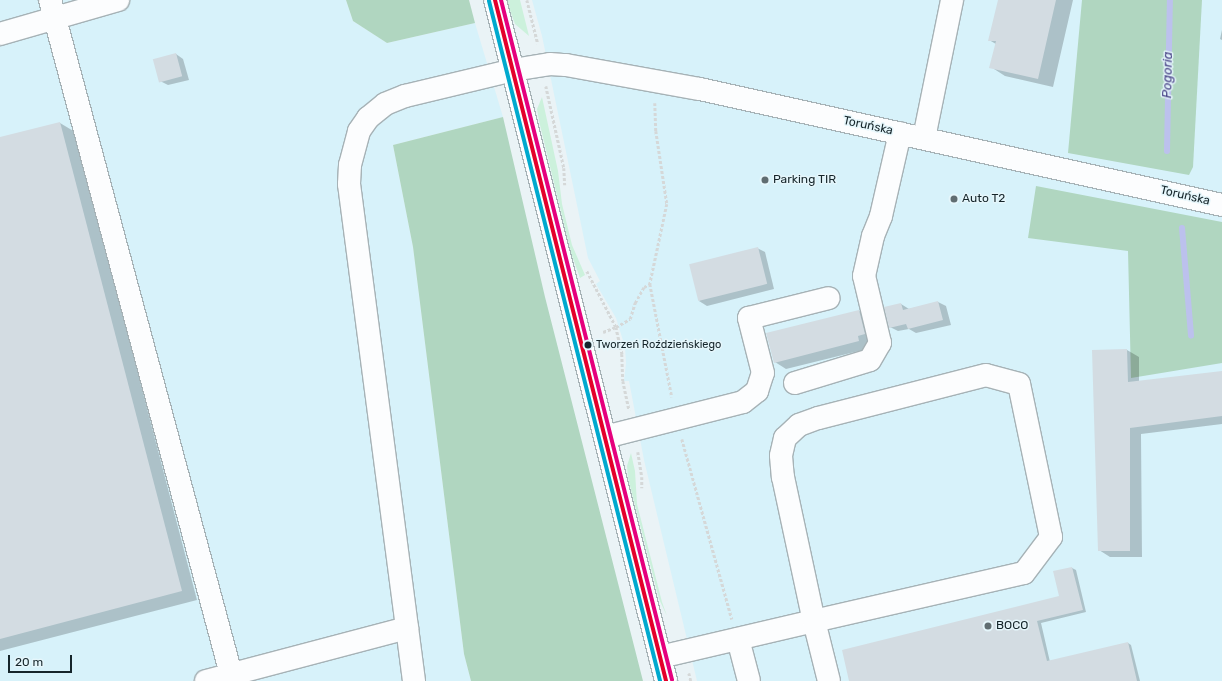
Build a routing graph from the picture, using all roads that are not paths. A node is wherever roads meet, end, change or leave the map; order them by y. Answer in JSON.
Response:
{"nodes":[{"id":1,"x":118,"y":0,"type":"edge"},
{"id":2,"x":494,"y":0,"type":"edge"},
{"id":3,"x":952,"y":0,"type":"edge"},
{"id":4,"x":52,"y":10,"type":"edge"},
{"id":5,"x":0,"y":34,"type":"edge"},
{"id":6,"x":513,"y":70,"type":"junction"},
{"id":7,"x":900,"y":133,"type":"junction"},
{"id":8,"x":924,"y":138,"type":"junction"},
{"id":9,"x":1222,"y":205,"type":"edge"},
{"id":10,"x":829,"y":298,"type":"dead end"},
{"id":11,"x":795,"y":383,"type":"dead end"},
{"id":12,"x":605,"y":437,"type":"junction"},
{"id":13,"x":814,"y":621,"type":"junction"},
{"id":14,"x":407,"y":628,"type":"junction"},
{"id":15,"x":738,"y":639,"type":"junction"},
{"id":16,"x":660,"y":657,"type":"junction"},
{"id":17,"x":231,"y":674,"type":"junction"},
{"id":18,"x":206,"y":681,"type":"edge"},
{"id":19,"x":414,"y":681,"type":"edge"},
{"id":20,"x":666,"y":681,"type":"edge"},
{"id":21,"x":749,"y":681,"type":"edge"},
{"id":22,"x":830,"y":681,"type":"edge"}],
"edges":[{"from":1,"to":4,"type":"street"},
{"from":2,"to":6,"type":"street"},
{"from":3,"to":8,"type":"street"},
{"from":4,"to":5,"type":"street"},
{"from":4,"to":17,"type":"street"},
{"from":6,"to":7,"type":"street","name":"Toruńska"},
{"from":6,"to":12,"type":"street"},
{"from":6,"to":14,"type":"street","name":"Toruńska"},
{"from":7,"to":8,"type":"street","name":"Toruńska"},
{"from":7,"to":11,"type":"street"},
{"from":8,"to":9,"type":"street","name":"Toruńska"},
{"from":10,"to":12,"type":"street"},
{"from":12,"to":16,"type":"street"},
{"from":13,"to":13,"type":"street"},
{"from":13,"to":15,"type":"street"},
{"from":13,"to":22,"type":"street"},
{"from":14,"to":17,"type":"street"},
{"from":14,"to":19,"type":"street","name":"Toruńska"},
{"from":15,"to":16,"type":"street"},
{"from":15,"to":21,"type":"street"},
{"from":16,"to":20,"type":"street"},
{"from":17,"to":18,"type":"street"}]}
